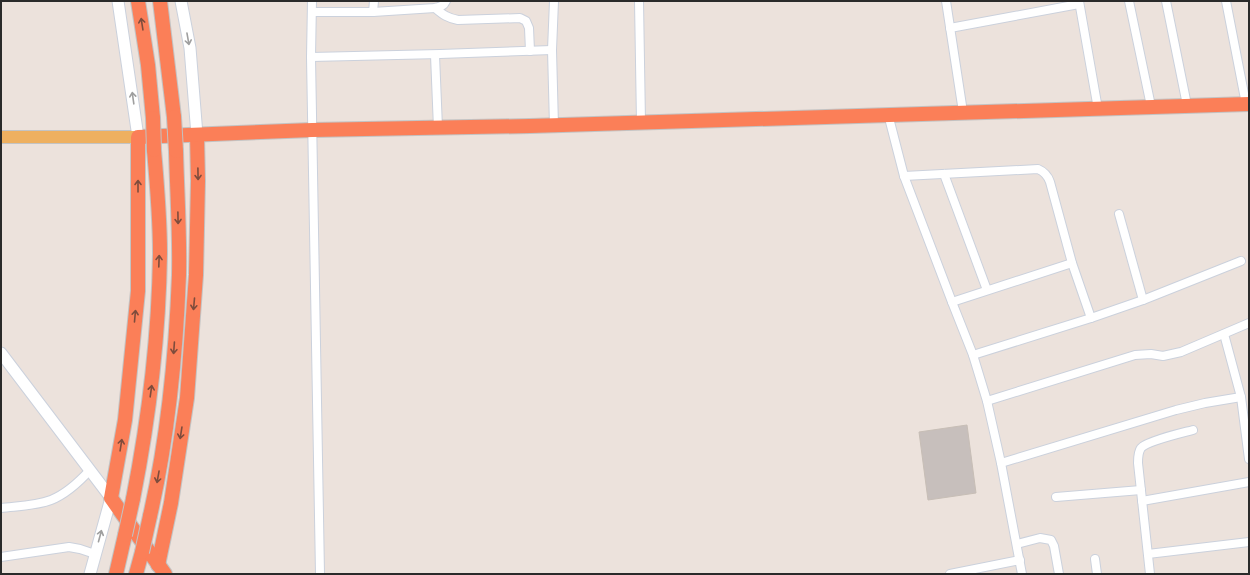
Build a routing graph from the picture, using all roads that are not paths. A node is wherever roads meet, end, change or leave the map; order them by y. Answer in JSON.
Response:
{"nodes":[{"id":1,"x":118,"y":1,"type":"edge"},
{"id":2,"x":138,"y":1,"type":"edge"},
{"id":3,"x":160,"y":1,"type":"edge"},
{"id":4,"x":181,"y":1,"type":"edge"},
{"id":5,"x":312,"y":1,"type":"edge"},
{"id":6,"x":374,"y":1,"type":"edge"},
{"id":7,"x":446,"y":1,"type":"edge"},
{"id":8,"x":554,"y":1,"type":"edge"},
{"id":9,"x":639,"y":1,"type":"edge"},
{"id":10,"x":946,"y":1,"type":"edge"},
{"id":11,"x":1129,"y":1,"type":"edge"},
{"id":12,"x":1166,"y":1,"type":"edge"},
{"id":13,"x":1226,"y":1,"type":"edge"},
{"id":14,"x":1079,"y":2,"type":"edge"},
{"id":15,"x":435,"y":8,"type":"junction"},
{"id":16,"x":312,"y":12,"type":"junction"},
{"id":17,"x":373,"y":12,"type":"junction"},
{"id":18,"x":950,"y":28,"type":"junction"},
{"id":19,"x":552,"y":50,"type":"junction"},
{"id":20,"x":530,"y":51,"type":"junction"},
{"id":21,"x":435,"y":55,"type":"junction"},
{"id":22,"x":311,"y":57,"type":"junction"},
{"id":23,"x":1248,"y":104,"type":"edge"},
{"id":24,"x":1187,"y":105,"type":"junction"},
{"id":25,"x":1151,"y":106,"type":"junction"},
{"id":26,"x":1098,"y":109,"type":"junction"},
{"id":27,"x":962,"y":112,"type":"junction"},
{"id":28,"x":888,"y":114,"type":"junction"},
{"id":29,"x":641,"y":123,"type":"junction"},
{"id":30,"x":554,"y":126,"type":"junction"},
{"id":31,"x":438,"y":128,"type":"junction"},
{"id":32,"x":312,"y":130,"type":"junction"},
{"id":33,"x":197,"y":135,"type":"junction"},
{"id":34,"x":1,"y":137,"type":"edge"},
{"id":35,"x":138,"y":137,"type":"junction"},
{"id":36,"x":944,"y":174,"type":"junction"},
{"id":37,"x":904,"y":176,"type":"junction"},
{"id":38,"x":1119,"y":214,"type":"dead end"},
{"id":39,"x":1241,"y":261,"type":"dead end"},
{"id":40,"x":1072,"y":263,"type":"junction"},
{"id":41,"x":987,"y":290,"type":"junction"},
{"id":42,"x":1143,"y":300,"type":"junction"},
{"id":43,"x":952,"y":302,"type":"junction"},
{"id":44,"x":1091,"y":318,"type":"junction"},
{"id":45,"x":1249,"y":323,"type":"edge"},
{"id":46,"x":1224,"y":334,"type":"junction"},
{"id":47,"x":973,"y":355,"type":"junction"},
{"id":48,"x":3,"y":357,"type":"edge"},
{"id":49,"x":1241,"y":398,"type":"junction"},
{"id":50,"x":987,"y":401,"type":"junction"},
{"id":51,"x":1193,"y":430,"type":"dead end"},
{"id":52,"x":1249,"y":459,"type":"edge"},
{"id":53,"x":1001,"y":463,"type":"junction"},
{"id":54,"x":90,"y":470,"type":"junction"},
{"id":55,"x":1249,"y":482,"type":"edge"},
{"id":56,"x":1141,"y":490,"type":"junction"},
{"id":57,"x":1056,"y":497,"type":"dead end"},
{"id":58,"x":111,"y":498,"type":"junction"},
{"id":59,"x":1142,"y":501,"type":"junction"},
{"id":60,"x":1,"y":508,"type":"edge"},
{"id":61,"x":1249,"y":542,"type":"edge"},
{"id":62,"x":1017,"y":544,"type":"junction"},
{"id":63,"x":95,"y":554,"type":"junction"},
{"id":64,"x":1148,"y":554,"type":"junction"},
{"id":65,"x":1,"y":557,"type":"edge"},
{"id":66,"x":1095,"y":559,"type":"dead end"},
{"id":67,"x":1020,"y":560,"type":"junction"},
{"id":68,"x":159,"y":571,"type":"edge"},
{"id":69,"x":90,"y":574,"type":"edge"},
{"id":70,"x":116,"y":574,"type":"edge"},
{"id":71,"x":136,"y":574,"type":"edge"},
{"id":72,"x":320,"y":574,"type":"edge"},
{"id":73,"x":954,"y":574,"type":"edge"},
{"id":74,"x":1022,"y":574,"type":"edge"},
{"id":75,"x":1059,"y":574,"type":"edge"},
{"id":76,"x":1097,"y":574,"type":"edge"},
{"id":77,"x":1150,"y":574,"type":"edge"}],
"edges":[{"from":35,"to":1,"type":"main road","one_way":true},
{"from":70,"to":2,"type":"highway","one_way":true,"bridge":true},
{"from":3,"to":71,"type":"highway","one_way":true,"bridge":true},
{"from":4,"to":33,"type":"main road","one_way":true},
{"from":5,"to":16,"type":"street"},
{"from":6,"to":17,"type":"street"},
{"from":7,"to":15,"type":"street"},
{"from":8,"to":19,"type":"street"},
{"from":9,"to":29,"type":"street"},
{"from":10,"to":18,"type":"street"},
{"from":11,"to":25,"type":"street"},
{"from":12,"to":24,"type":"street"},
{"from":13,"to":23,"type":"street"},
{"from":14,"to":18,"type":"street"},
{"from":14,"to":26,"type":"street"},
{"from":15,"to":17,"type":"street"},
{"from":15,"to":20,"type":"street"},
{"from":16,"to":17,"type":"street"},
{"from":16,"to":22,"type":"street"},
{"from":18,"to":27,"type":"street"},
{"from":19,"to":20,"type":"street"},
{"from":19,"to":30,"type":"street"},
{"from":20,"to":21,"type":"street"},
{"from":21,"to":22,"type":"street"},
{"from":21,"to":31,"type":"street"},
{"from":22,"to":32,"type":"street"},
{"from":23,"to":24,"type":"highway"},
{"from":24,"to":25,"type":"highway"},
{"from":25,"to":26,"type":"highway"},
{"from":26,"to":27,"type":"highway"},
{"from":27,"to":28,"type":"highway"},
{"from":28,"to":29,"type":"highway"},
{"from":28,"to":37,"type":"street"},
{"from":29,"to":30,"type":"highway"},
{"from":30,"to":31,"type":"highway"},
{"from":31,"to":32,"type":"highway"},
{"from":32,"to":33,"type":"highway"},
{"from":32,"to":72,"type":"street"},
{"from":33,"to":35,"type":"highway"},
{"from":33,"to":68,"type":"highway","one_way":true},
{"from":34,"to":35,"type":"main road"},
{"from":58,"to":35,"type":"highway","one_way":true},
{"from":36,"to":37,"type":"street"},
{"from":36,"to":40,"type":"street"},
{"from":36,"to":41,"type":"street"},
{"from":37,"to":43,"type":"street"},
{"from":38,"to":42,"type":"street"},
{"from":39,"to":42,"type":"street"},
{"from":40,"to":41,"type":"street"},
{"from":40,"to":44,"type":"street"},
{"from":41,"to":43,"type":"street"},
{"from":42,"to":44,"type":"street"},
{"from":43,"to":47,"type":"street"},
{"from":44,"to":47,"type":"street"},
{"from":45,"to":46,"type":"street"},
{"from":46,"to":49,"type":"street"},
{"from":46,"to":50,"type":"street"},
{"from":47,"to":50,"type":"street"},
{"from":48,"to":54,"type":"main road"},
{"from":49,"to":52,"type":"street"},
{"from":49,"to":53,"type":"street"},
{"from":50,"to":53,"type":"street"},
{"from":51,"to":56,"type":"street"},
{"from":53,"to":62,"type":"street"},
{"from":54,"to":58,"type":"main road"},
{"from":54,"to":60,"type":"street"},
{"from":55,"to":59,"type":"street"},
{"from":56,"to":57,"type":"street"},
{"from":56,"to":59,"type":"street"},
{"from":63,"to":58,"type":"main road","one_way":true},
{"from":58,"to":68,"type":"highway"},
{"from":59,"to":64,"type":"street"},
{"from":61,"to":64,"type":"street"},
{"from":62,"to":67,"type":"street"},
{"from":62,"to":75,"type":"street"},
{"from":63,"to":65,"type":"street"},
{"from":63,"to":69,"type":"main road"},
{"from":64,"to":77,"type":"street"},
{"from":66,"to":76,"type":"street"},
{"from":67,"to":73,"type":"street"},
{"from":67,"to":74,"type":"street"}]}
